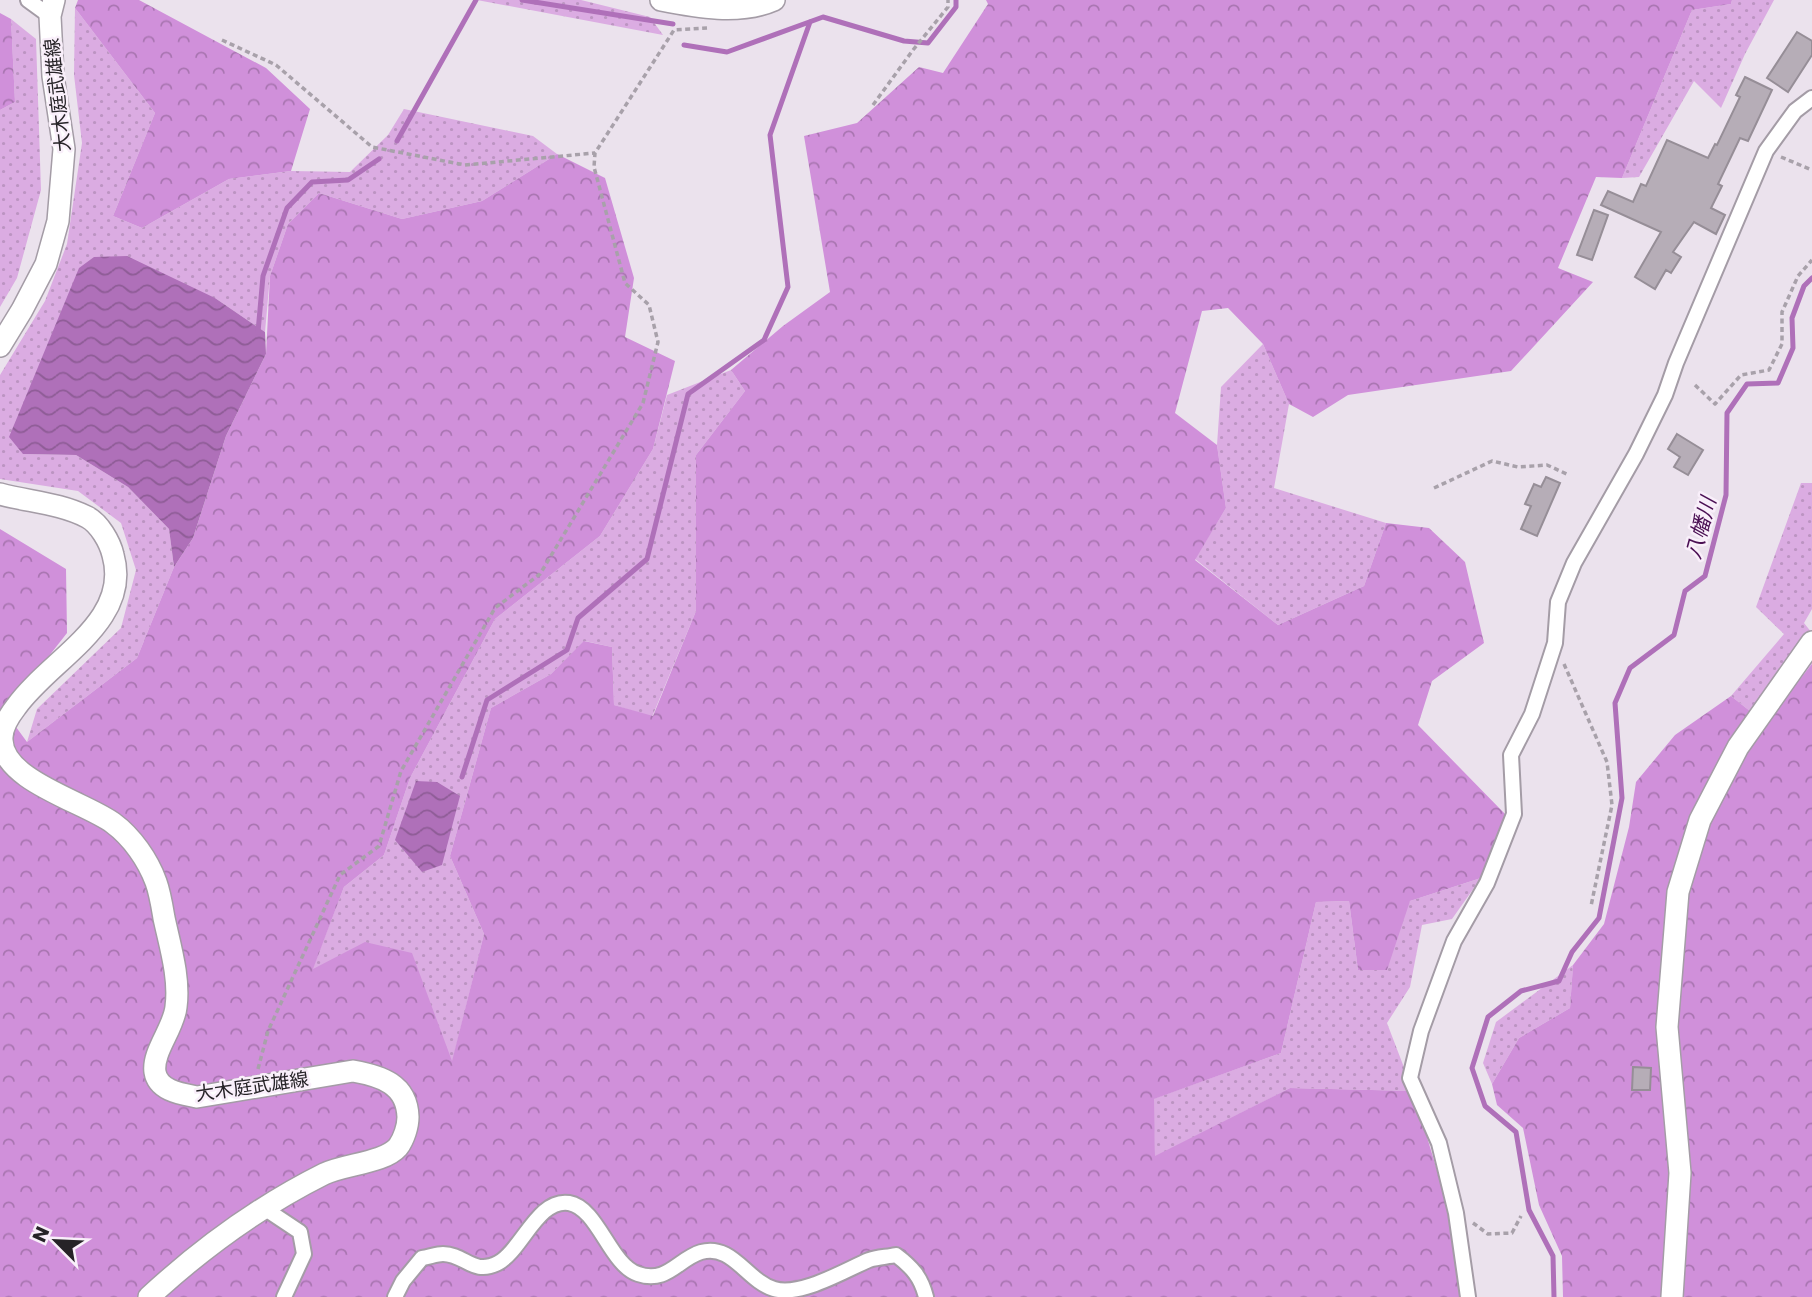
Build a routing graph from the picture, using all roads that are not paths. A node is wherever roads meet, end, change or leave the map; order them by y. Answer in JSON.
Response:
{"nodes":[{"id":1,"x":28,"y":0,"type":"edge"},
{"id":2,"x":660,"y":0,"type":"edge"},
{"id":3,"x":774,"y":0,"type":"edge"},
{"id":4,"x":52,"y":8,"type":"edge"},
{"id":5,"x":1812,"y":98,"type":"edge"},
{"id":6,"x":0,"y":346,"type":"edge"},
{"id":7,"x":0,"y":494,"type":"edge"},
{"id":8,"x":1812,"y":642,"type":"edge"},
{"id":9,"x":264,"y":1208,"type":"junction"},
{"id":10,"x":149,"y":1297,"type":"edge"},
{"id":11,"x":284,"y":1297,"type":"edge"},
{"id":12,"x":395,"y":1297,"type":"edge"},
{"id":13,"x":926,"y":1297,"type":"edge"},
{"id":14,"x":1468,"y":1297,"type":"edge"},
{"id":15,"x":1672,"y":1297,"type":"edge"}],
"edges":[{"from":1,"to":4,"type":"street"},
{"from":2,"to":3,"type":"main road"},
{"from":4,"to":6,"type":"main road","name":"大木庭武雄線"},
{"from":5,"to":14,"type":"street"},
{"from":7,"to":9,"type":"main road","name":"大木庭武雄線"},
{"from":8,"to":15,"type":"main road"},
{"from":9,"to":10,"type":"main road","name":"大木庭武雄線"},
{"from":9,"to":11,"type":"street"},
{"from":12,"to":13,"type":"street"}]}
